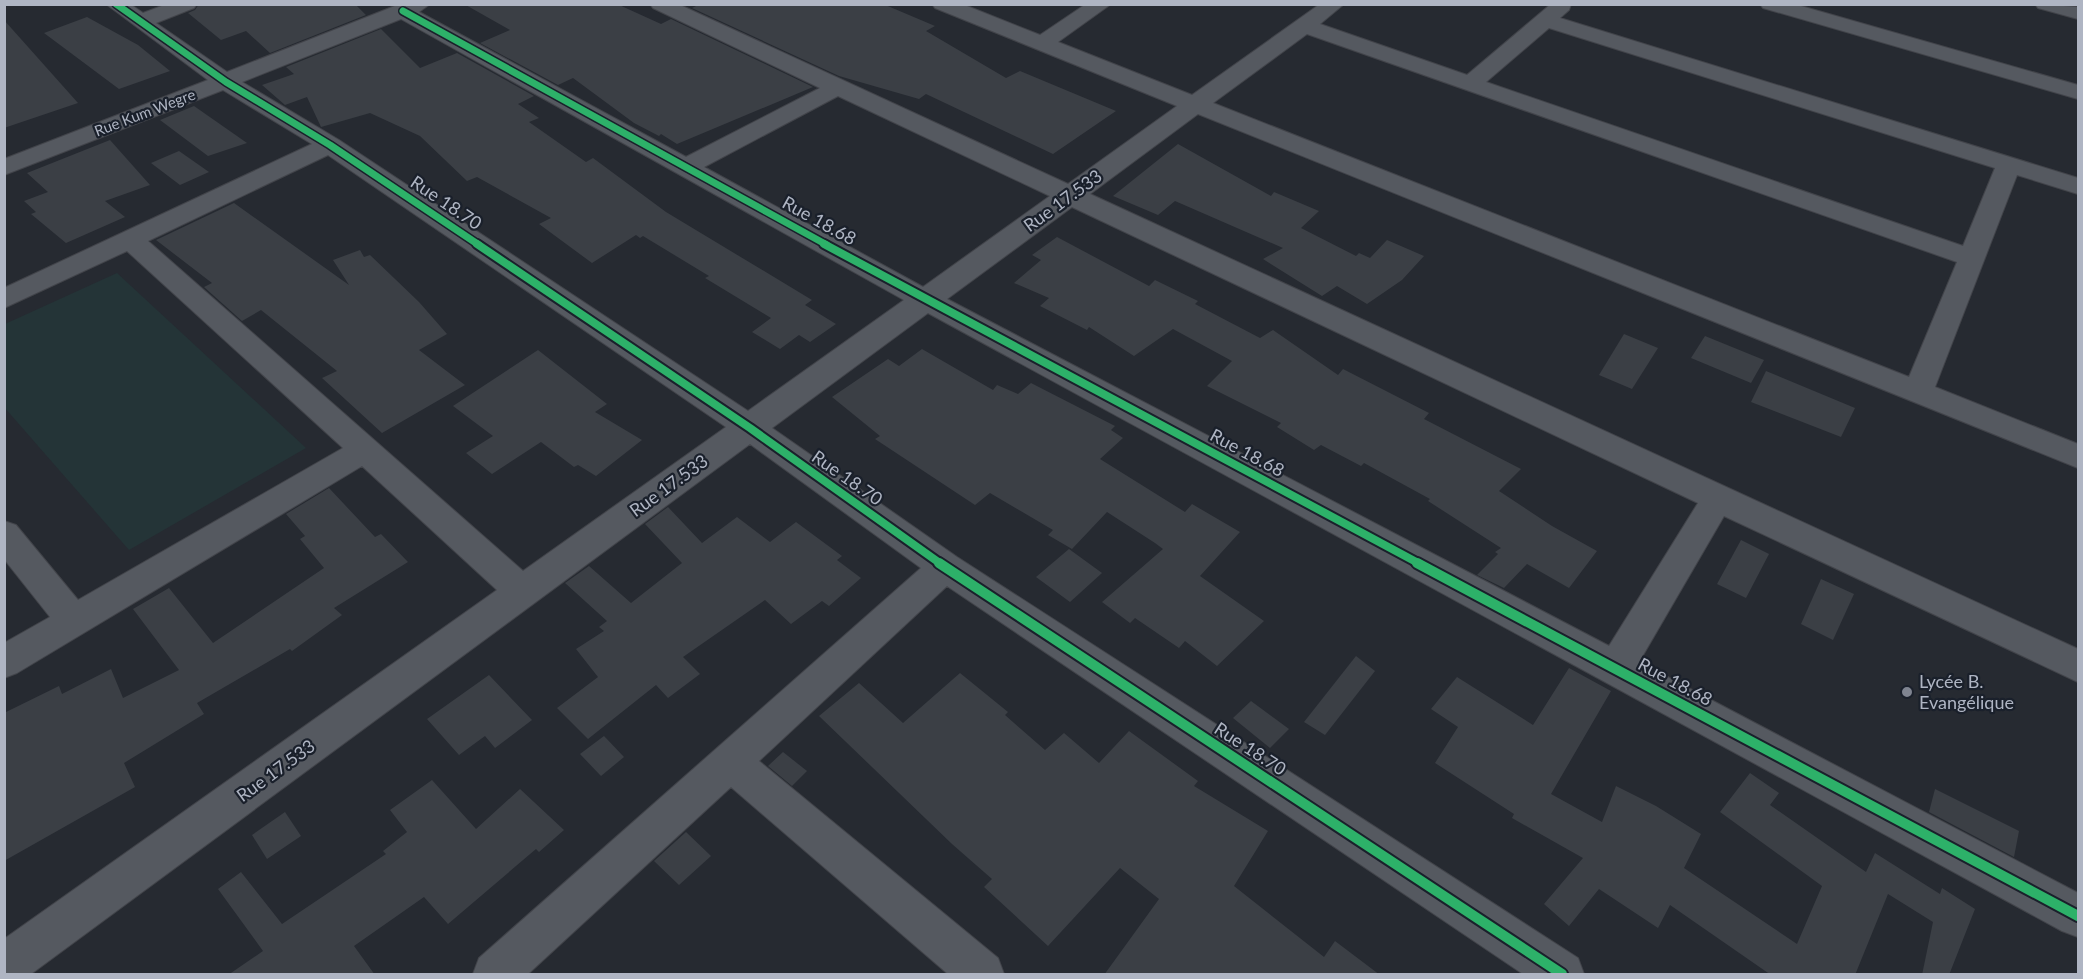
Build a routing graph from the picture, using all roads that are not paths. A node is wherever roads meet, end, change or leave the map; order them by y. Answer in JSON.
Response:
{"nodes":[{"id":1,"x":187,"y":4,"type":"edge"},
{"id":2,"x":660,"y":4,"type":"edge"},
{"id":3,"x":942,"y":4,"type":"edge"},
{"id":4,"x":1101,"y":4,"type":"edge"},
{"id":5,"x":1334,"y":4,"type":"edge"},
{"id":6,"x":1563,"y":4,"type":"edge"},
{"id":7,"x":1770,"y":4,"type":"edge"},
{"id":8,"x":2045,"y":4,"type":"edge"},
{"id":9,"x":411,"y":8,"type":"edge"},
{"id":10,"x":129,"y":13,"type":"edge"},
{"id":11,"x":2079,"y":13,"type":"edge"},
{"id":12,"x":1544,"y":20,"type":"junction"},
{"id":13,"x":1304,"y":26,"type":"junction"},
{"id":14,"x":1043,"y":44,"type":"junction"},
{"id":15,"x":226,"y":82,"type":"junction"},
{"id":16,"x":1470,"y":84,"type":"junction"},
{"id":17,"x":839,"y":87,"type":"junction"},
{"id":18,"x":2079,"y":92,"type":"edge"},
{"id":19,"x":1194,"y":105,"type":"junction"},
{"id":20,"x":330,"y":145,"type":"junction"},
{"id":21,"x":7,"y":165,"type":"edge"},
{"id":22,"x":2009,"y":165,"type":"junction"},
{"id":23,"x":687,"y":166,"type":"junction"},
{"id":24,"x":2079,"y":186,"type":"edge"},
{"id":25,"x":1072,"y":196,"type":"junction"},
{"id":26,"x":131,"y":240,"type":"junction"},
{"id":27,"x":1971,"y":258,"type":"junction"},
{"id":28,"x":4,"y":299,"type":"edge"},
{"id":29,"x":926,"y":300,"type":"junction"},
{"id":30,"x":1918,"y":393,"type":"junction"},
{"id":31,"x":750,"y":428,"type":"junction"},
{"id":32,"x":365,"y":450,"type":"junction"},
{"id":33,"x":2079,"y":456,"type":"edge"},
{"id":34,"x":1718,"y":498,"type":"junction"},
{"id":35,"x":4,"y":534,"type":"edge"},
{"id":36,"x":945,"y":567,"type":"junction"},
{"id":37,"x":523,"y":592,"type":"junction"},
{"id":38,"x":74,"y":621,"type":"junction"},
{"id":39,"x":4,"y":662,"type":"edge"},
{"id":40,"x":2079,"y":666,"type":"edge"},
{"id":41,"x":1615,"y":669,"type":"junction"},
{"id":42,"x":731,"y":762,"type":"junction"},
{"id":43,"x":2079,"y":916,"type":"edge"},
{"id":44,"x":4,"y":967,"type":"edge"},
{"id":45,"x":495,"y":975,"type":"edge"},
{"id":46,"x":982,"y":975,"type":"edge"},
{"id":47,"x":1562,"y":975,"type":"edge"}],
"edges":[{"from":1,"to":10,"type":"street"},
{"from":2,"to":17,"type":"street"},
{"from":3,"to":14,"type":"street"},
{"from":4,"to":14,"type":"street"},
{"from":5,"to":13,"type":"street","name":"Rue 17.533"},
{"from":6,"to":12,"type":"street"},
{"from":7,"to":18,"type":"street"},
{"from":8,"to":11,"type":"street"},
{"from":9,"to":15,"type":"street","name":"Rue Kum Wegre"},
{"from":9,"to":23,"type":"street","name":"Rue 18.68"},
{"from":10,"to":15,"type":"street","name":"Rue 18.70"},
{"from":12,"to":16,"type":"street"},
{"from":12,"to":22,"type":"street"},
{"from":13,"to":16,"type":"street"},
{"from":13,"to":19,"type":"street","name":"Rue 17.533"},
{"from":14,"to":19,"type":"street"},
{"from":15,"to":20,"type":"street","name":"Rue 18.70"},
{"from":15,"to":21,"type":"street","name":"Rue Kum Wegre"},
{"from":16,"to":27,"type":"street"},
{"from":17,"to":23,"type":"street"},
{"from":17,"to":25,"type":"street"},
{"from":19,"to":25,"type":"street","name":"Rue 17.533"},
{"from":19,"to":30,"type":"street"},
{"from":20,"to":26,"type":"street"},
{"from":20,"to":31,"type":"street","name":"Rue 18.70"},
{"from":22,"to":24,"type":"street"},
{"from":22,"to":27,"type":"street"},
{"from":23,"to":29,"type":"street","name":"Rue 18.68"},
{"from":25,"to":29,"type":"street","name":"Rue 17.533"},
{"from":25,"to":34,"type":"street"},
{"from":26,"to":28,"type":"street"},
{"from":26,"to":32,"type":"street"},
{"from":27,"to":30,"type":"street"},
{"from":29,"to":31,"type":"street","name":"Rue 17.533"},
{"from":29,"to":41,"type":"street","name":"Rue 18.68"},
{"from":30,"to":33,"type":"street"},
{"from":31,"to":36,"type":"street","name":"Rue 18.70"},
{"from":31,"to":37,"type":"street","name":"Rue 17.533"},
{"from":32,"to":37,"type":"street"},
{"from":32,"to":38,"type":"street"},
{"from":34,"to":40,"type":"street"},
{"from":34,"to":41,"type":"street"},
{"from":35,"to":38,"type":"street"},
{"from":36,"to":42,"type":"street"},
{"from":36,"to":47,"type":"street","name":"Rue 18.70"},
{"from":37,"to":44,"type":"street","name":"Rue 17.533"},
{"from":38,"to":39,"type":"street"},
{"from":41,"to":43,"type":"street","name":"Rue 18.68"},
{"from":42,"to":45,"type":"street"},
{"from":42,"to":46,"type":"street"}]}
